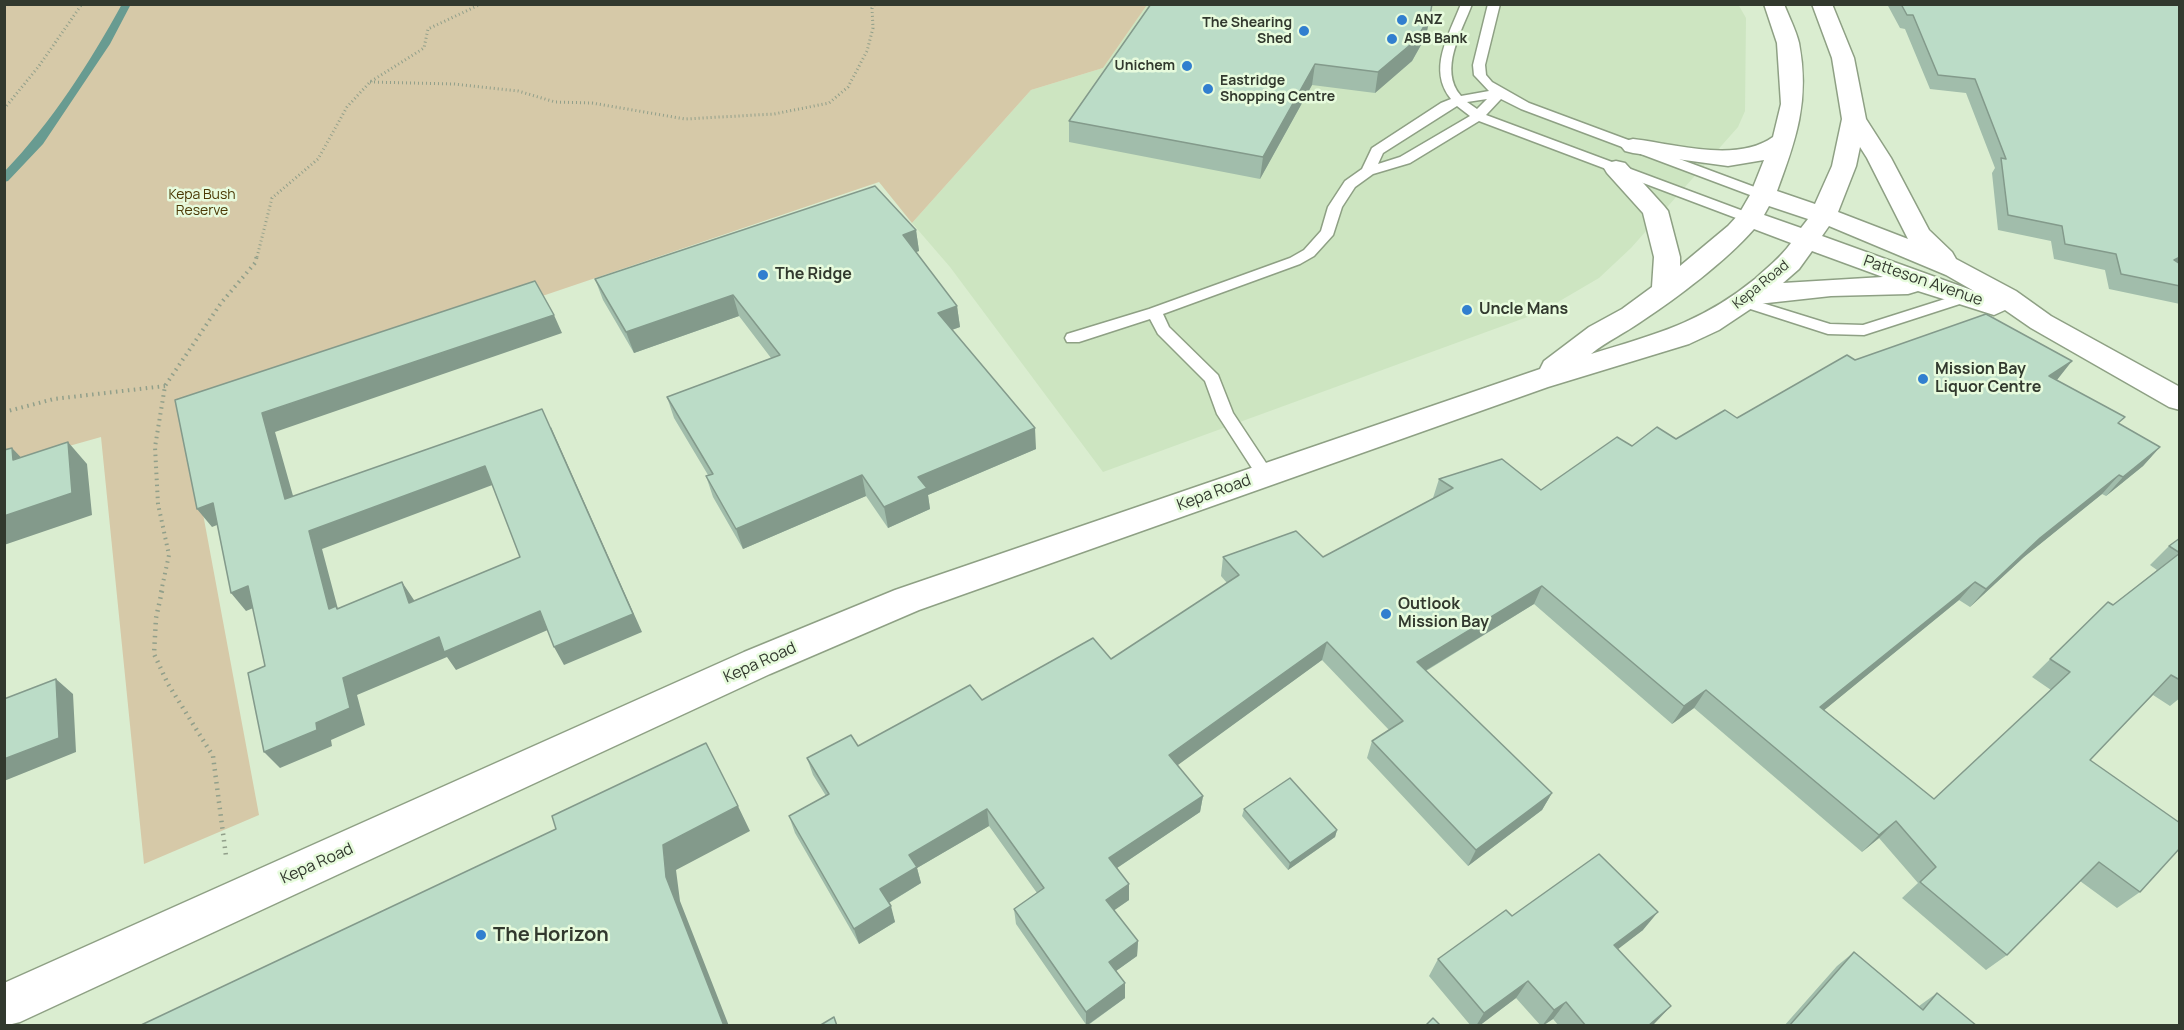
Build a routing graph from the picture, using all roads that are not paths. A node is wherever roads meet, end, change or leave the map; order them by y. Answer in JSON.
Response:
{"nodes":[{"id":1,"x":1467,"y":4,"type":"edge"},
{"id":2,"x":1494,"y":4,"type":"edge"},
{"id":3,"x":1774,"y":4,"type":"edge"},
{"id":4,"x":1822,"y":4,"type":"edge"},
{"id":5,"x":1498,"y":94,"type":"junction"},
{"id":6,"x":1457,"y":99,"type":"junction"},
{"id":7,"x":1478,"y":116,"type":"junction"},
{"id":8,"x":1854,"y":119,"type":"junction"},
{"id":9,"x":1785,"y":140,"type":"junction"},
{"id":10,"x":1633,"y":146,"type":"junction"},
{"id":11,"x":1616,"y":168,"type":"junction"},
{"id":12,"x":1368,"y":171,"type":"junction"},
{"id":13,"x":1764,"y":195,"type":"junction"},
{"id":14,"x":1823,"y":216,"type":"junction"},
{"id":15,"x":1749,"y":218,"type":"junction"},
{"id":16,"x":1806,"y":239,"type":"junction"},
{"id":17,"x":1956,"y":269,"type":"junction"},
{"id":18,"x":1934,"y":287,"type":"junction"},
{"id":19,"x":1665,"y":292,"type":"junction"},
{"id":20,"x":1967,"y":297,"type":"junction"},
{"id":21,"x":1747,"y":299,"type":"junction"},
{"id":22,"x":1154,"y":312,"type":"junction"},
{"id":23,"x":2041,"y":322,"type":"junction"},
{"id":24,"x":1073,"y":338,"type":"dead end"},
{"id":25,"x":1538,"y":380,"type":"junction"},
{"id":26,"x":2180,"y":400,"type":"edge"},
{"id":27,"x":1265,"y":475,"type":"junction"},
{"id":28,"x":4,"y":1006,"type":"edge"}],
"edges":[{"from":1,"to":6,"type":"lane"},
{"from":2,"to":5,"type":"lane"},
{"from":3,"to":9,"type":"main road","name":"Kepa Road"},
{"from":4,"to":8,"type":"main road","name":"Kepa Road"},
{"from":5,"to":6,"type":"lane"},
{"from":5,"to":7,"type":"lane"},
{"from":5,"to":10,"type":"lane"},
{"from":6,"to":7,"type":"lane"},
{"from":6,"to":12,"type":"lane"},
{"from":7,"to":11,"type":"lane"},
{"from":7,"to":12,"type":"lane"},
{"from":8,"to":14,"type":"main road","name":"Kepa Road"},
{"from":8,"to":17,"type":"main road"},
{"from":9,"to":10,"type":"main road"},
{"from":9,"to":13,"type":"main road","name":"Kepa Road"},
{"from":10,"to":13,"type":"lane"},
{"from":11,"to":15,"type":"lane"},
{"from":11,"to":19,"type":"main road"},
{"from":12,"to":22,"type":"lane"},
{"from":13,"to":14,"type":"main road","name":"Patteson Avenue"},
{"from":13,"to":15,"type":"main road","name":"Kepa Road"},
{"from":14,"to":16,"type":"main road","name":"Kepa Road"},
{"from":14,"to":17,"type":"main road","name":"Patteson Avenue"},
{"from":15,"to":16,"type":"main road","name":"Patteson Avenue"},
{"from":15,"to":19,"type":"main road","name":"Kepa Road"},
{"from":16,"to":18,"type":"main road","name":"Patteson Avenue"},
{"from":16,"to":21,"type":"main road","name":"Kepa Road"},
{"from":17,"to":23,"type":"main road","name":"Patteson Avenue"},
{"from":18,"to":20,"type":"main road","name":"Patteson Avenue"},
{"from":18,"to":21,"type":"main road"},
{"from":19,"to":25,"type":"main road","name":"Kepa Road"},
{"from":20,"to":21,"type":"lane"},
{"from":20,"to":23,"type":"main road","name":"Patteson Avenue"},
{"from":21,"to":25,"type":"main road","name":"Kepa Road"},
{"from":22,"to":24,"type":"lane"},
{"from":22,"to":27,"type":"lane"},
{"from":23,"to":26,"type":"main road","name":"Patteson Avenue"},
{"from":25,"to":27,"type":"main road","name":"Kepa Road"},
{"from":27,"to":28,"type":"main road","name":"Kepa Road"}]}
